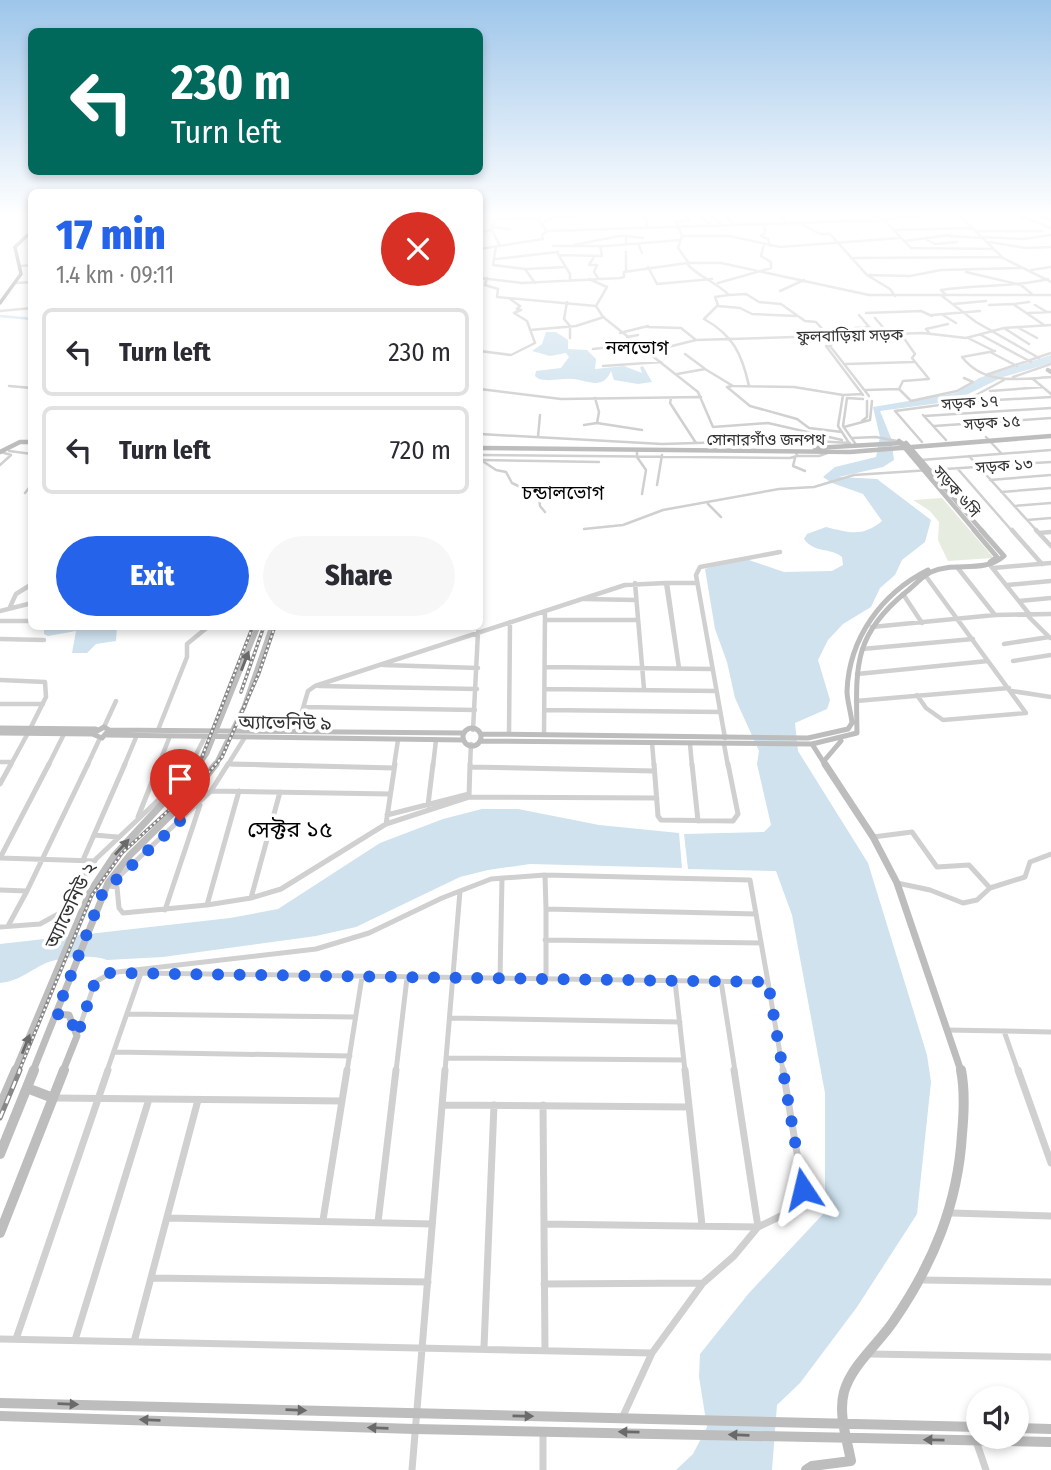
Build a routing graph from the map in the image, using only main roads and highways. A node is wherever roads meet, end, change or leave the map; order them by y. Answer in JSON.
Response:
{"nodes":[{"id":1,"x":16,"y":284,"type":"edge"},
{"id":2,"x":0,"y":303,"type":"edge"}],
"edges":[{"from":1,"to":2,"type":"highway"}]}
